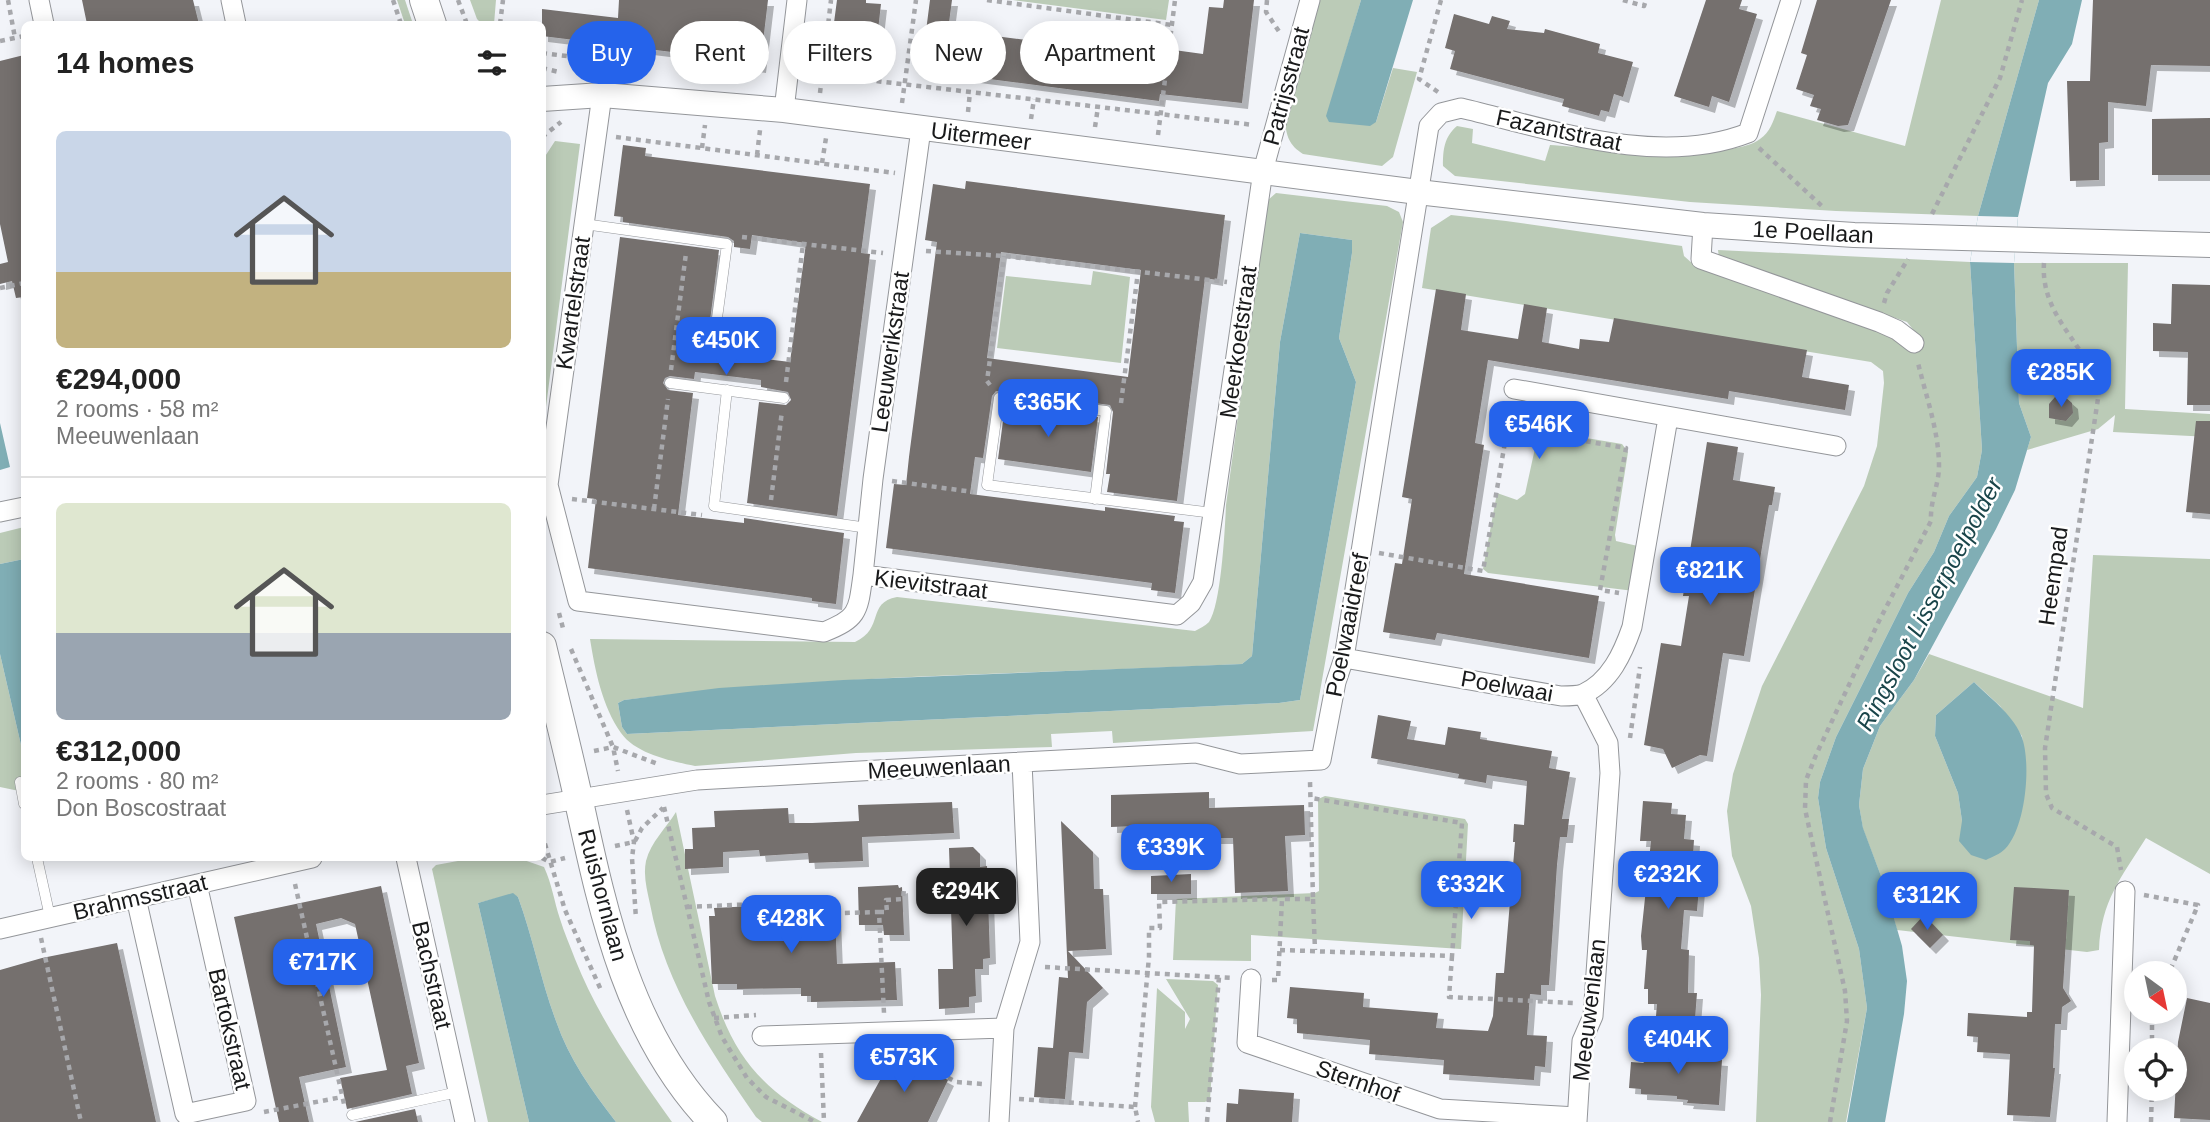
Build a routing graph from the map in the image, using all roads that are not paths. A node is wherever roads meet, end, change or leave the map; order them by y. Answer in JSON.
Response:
{"nodes":[{"id":1,"x":39,"y":0,"type":"edge"},
{"id":2,"x":231,"y":0,"type":"edge"},
{"id":3,"x":424,"y":0,"type":"edge"},
{"id":4,"x":797,"y":0,"type":"edge"},
{"id":5,"x":1310,"y":0,"type":"edge"},
{"id":6,"x":1791,"y":0,"type":"edge"},
{"id":7,"x":43,"y":21,"type":"edge"},
{"id":8,"x":235,"y":21,"type":"edge"},
{"id":9,"x":431,"y":21,"type":"edge"},
{"id":10,"x":602,"y":95,"type":"junction"},
{"id":11,"x":546,"y":99,"type":"edge"},
{"id":12,"x":784,"y":110,"type":"junction"},
{"id":13,"x":910,"y":127,"type":"junction"},
{"id":14,"x":1263,"y":171,"type":"junction"},
{"id":15,"x":1418,"y":192,"type":"junction"},
{"id":16,"x":584,"y":224,"type":"junction"},
{"id":17,"x":1703,"y":225,"type":"junction"},
{"id":18,"x":2210,"y":245,"type":"edge"},
{"id":19,"x":715,"y":333,"type":"dead end"},
{"id":20,"x":1914,"y":343,"type":"road end"},
{"id":21,"x":670,"y":383,"type":"dead end"},
{"id":22,"x":1514,"y":389,"type":"road end"},
{"id":23,"x":727,"y":390,"type":"junction"},
{"id":24,"x":784,"y":398,"type":"road end"},
{"id":25,"x":1668,"y":418,"type":"junction"},
{"id":26,"x":1836,"y":446,"type":"dead end"},
{"id":27,"x":1095,"y":499,"type":"junction"},
{"id":28,"x":21,"y":507,"type":"edge"},
{"id":29,"x":0,"y":512,"type":"edge"},
{"id":30,"x":1213,"y":513,"type":"junction"},
{"id":31,"x":868,"y":528,"type":"junction"},
{"id":32,"x":863,"y":575,"type":"junction"},
{"id":33,"x":578,"y":601,"type":"joint"},
{"id":34,"x":1191,"y":603,"type":"joint"},
{"id":35,"x":559,"y":641,"type":"edge"},
{"id":36,"x":1344,"y":658,"type":"junction"},
{"id":37,"x":1583,"y":694,"type":"junction"},
{"id":38,"x":1022,"y":762,"type":"junction"},
{"id":39,"x":20,"y":782,"type":"dead end"},
{"id":40,"x":21,"y":788,"type":"edge"},
{"id":41,"x":578,"y":798,"type":"junction"},
{"id":42,"x":546,"y":804,"type":"edge"},
{"id":43,"x":37,"y":861,"type":"edge"},
{"id":44,"x":296,"y":861,"type":"edge"},
{"id":45,"x":407,"y":861,"type":"edge"},
{"id":46,"x":197,"y":884,"type":"junction"},
{"id":47,"x":2125,"y":891,"type":"road end"},
{"id":48,"x":136,"y":898,"type":"junction"},
{"id":49,"x":44,"y":919,"type":"junction"},
{"id":50,"x":0,"y":929,"type":"edge"},
{"id":51,"x":1251,"y":979,"type":"road end"},
{"id":52,"x":1004,"y":1028,"type":"junction"},
{"id":53,"x":762,"y":1036,"type":"road end"},
{"id":54,"x":458,"y":1092,"type":"junction"},
{"id":55,"x":352,"y":1115,"type":"road end"},
{"id":56,"x":1577,"y":1120,"type":"edge"},
{"id":57,"x":465,"y":1122,"type":"edge"},
{"id":58,"x":713,"y":1122,"type":"edge"},
{"id":59,"x":999,"y":1122,"type":"edge"},
{"id":60,"x":2117,"y":1122,"type":"edge"}],
"edges":[{"from":1,"to":7,"type":"street"},
{"from":2,"to":8,"type":"street"},
{"from":3,"to":9,"type":"main road"},
{"from":4,"to":12,"type":"street"},
{"from":5,"to":14,"type":"street","name":"Patrijsstraat"},
{"from":6,"to":15,"type":"street","name":"Fazantstraat"},
{"from":10,"to":11,"type":"street","name":"Uitermeer"},
{"from":10,"to":12,"type":"street","name":"Uitermeer"},
{"from":10,"to":16,"type":"street","name":"Kwartelstraat"},
{"from":12,"to":13,"type":"street","name":"Uitermeer"},
{"from":13,"to":14,"type":"street","name":"Uitermeer"},
{"from":13,"to":31,"type":"street","name":"Leeuwerikstraat"},
{"from":14,"to":15,"type":"street","name":"Uitermeer"},
{"from":14,"to":30,"type":"street","name":"Meerkoetstraat"},
{"from":15,"to":17,"type":"street","name":"1e Poellaan"},
{"from":15,"to":36,"type":"street","name":"Poelwaaidreef"},
{"from":16,"to":19,"type":"lane"},
{"from":16,"to":33,"type":"street","name":"Kwartelstraat"},
{"from":17,"to":18,"type":"street","name":"1e Poellaan"},
{"from":17,"to":20,"type":"street"},
{"from":21,"to":23,"type":"lane"},
{"from":22,"to":25,"type":"street"},
{"from":23,"to":24,"type":"lane"},
{"from":23,"to":31,"type":"lane"},
{"from":25,"to":26,"type":"street"},
{"from":25,"to":37,"type":"street","name":"Poelwaai"},
{"from":27,"to":27,"type":"lane"},
{"from":27,"to":30,"type":"lane"},
{"from":28,"to":29,"type":"street"},
{"from":30,"to":34,"type":"street","name":"Meerkoetstraat"},
{"from":31,"to":32,"type":"street","name":"Leeuwerikstraat"},
{"from":32,"to":33,"type":"street","name":"Kievitstraat"},
{"from":32,"to":34,"type":"street","name":"Kievitstraat"},
{"from":35,"to":41,"type":"main road","name":"Ruishornlaan"},
{"from":36,"to":37,"type":"street","name":"Poelwaai"},
{"from":36,"to":38,"type":"street","name":"Poelwaaidreef"},
{"from":37,"to":56,"type":"street","name":"Meeuwenlaan"},
{"from":38,"to":41,"type":"street","name":"Meeuwenlaan"},
{"from":38,"to":52,"type":"street","name":"Meeuwenlaan"},
{"from":39,"to":40,"type":"lane"},
{"from":41,"to":42,"type":"street"},
{"from":41,"to":58,"type":"main road","name":"Ruishornlaan"},
{"from":43,"to":49,"type":"lane","name":"Brahmsstraat"},
{"from":44,"to":46,"type":"street","name":"Brahmsstraat"},
{"from":45,"to":54,"type":"street","name":"Bachstraat"},
{"from":46,"to":48,"type":"street","name":"Brahmsstraat"},
{"from":46,"to":48,"type":"street","name":"Bartokstraat"},
{"from":47,"to":60,"type":"street"},
{"from":48,"to":49,"type":"street","name":"Brahmsstraat"},
{"from":49,"to":50,"type":"street","name":"Brahmsstraat"},
{"from":51,"to":56,"type":"street","name":"Sternhof"},
{"from":52,"to":53,"type":"street"},
{"from":52,"to":59,"type":"street","name":"Meeuwenlaan"},
{"from":54,"to":55,"type":"lane"},
{"from":54,"to":57,"type":"street","name":"Bachstraat"}]}
